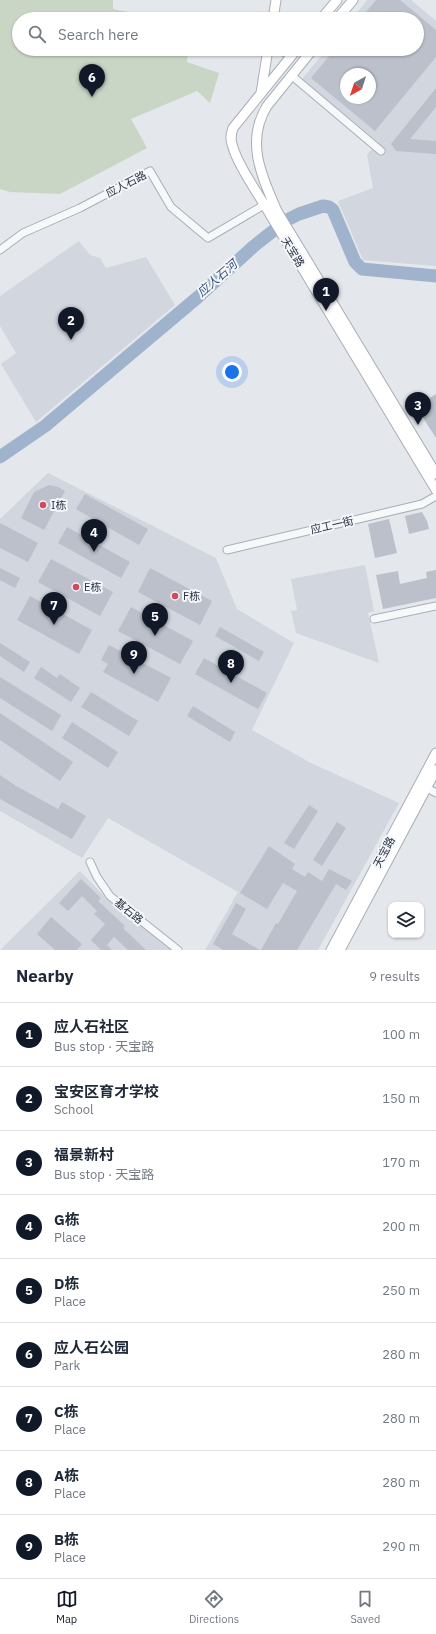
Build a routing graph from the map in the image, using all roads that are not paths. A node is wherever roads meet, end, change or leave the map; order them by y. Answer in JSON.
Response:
{"nodes":[{"id":1,"x":276,"y":0,"type":"edge"},
{"id":2,"x":337,"y":0,"type":"edge"},
{"id":3,"x":353,"y":0,"type":"edge"},
{"id":4,"x":274,"y":12,"type":"edge"},
{"id":5,"x":327,"y":12,"type":"edge"},
{"id":6,"x":343,"y":12,"type":"edge"},
{"id":7,"x":267,"y":56,"type":"edge"},
{"id":8,"x":291,"y":56,"type":"edge"},
{"id":9,"x":307,"y":56,"type":"edge"},
{"id":10,"x":291,"y":75,"type":"junction"},
{"id":11,"x":260,"y":95,"type":"junction"},
{"id":12,"x":381,"y":151,"type":"dead end"},
{"id":13,"x":268,"y":202,"type":"junction"},
{"id":14,"x":288,"y":237,"type":"junction"},
{"id":15,"x":0,"y":250,"type":"edge"},
{"id":16,"x":436,"y":474,"type":"edge"},
{"id":17,"x":436,"y":490,"type":"edge"},
{"id":18,"x":436,"y":496,"type":"edge"},
{"id":19,"x":227,"y":550,"type":"dead end"},
{"id":20,"x":436,"y":606,"type":"edge"},
{"id":21,"x":374,"y":619,"type":"dead end"},
{"id":22,"x":436,"y":753,"type":"edge"},
{"id":23,"x":436,"y":770,"type":"edge"},
{"id":24,"x":427,"y":788,"type":"junction"},
{"id":25,"x":436,"y":793,"type":"edge"},
{"id":26,"x":90,"y":862,"type":"dead end"},
{"id":27,"x":178,"y":950,"type":"edge"},
{"id":28,"x":331,"y":950,"type":"edge"},
{"id":29,"x":340,"y":950,"type":"edge"}],
"edges":[{"from":1,"to":4,"type":"street"},
{"from":2,"to":5,"type":"street"},
{"from":3,"to":6,"type":"street"},
{"from":7,"to":11,"type":"street","name":"天宝路"},
{"from":8,"to":11,"type":"street"},
{"from":9,"to":10,"type":"street","name":"天宝路"},
{"from":10,"to":12,"type":"street"},
{"from":10,"to":13,"type":"street","name":"天宝路"},
{"from":11,"to":13,"type":"street","name":"天宝路"},
{"from":13,"to":14,"type":"street","name":"天宝路"},
{"from":13,"to":15,"type":"street","name":"应人石路"},
{"from":14,"to":16,"type":"street","name":"天宝路"},
{"from":14,"to":17,"type":"street","name":"天宝路"},
{"from":18,"to":19,"type":"street","name":"应工一街"},
{"from":20,"to":21,"type":"street"},
{"from":22,"to":28,"type":"street","name":"天宝路"},
{"from":23,"to":24,"type":"street","name":"天宝路"},
{"from":24,"to":25,"type":"street"},
{"from":24,"to":29,"type":"street","name":"天宝路"},
{"from":26,"to":27,"type":"street","name":"基石路"}]}
